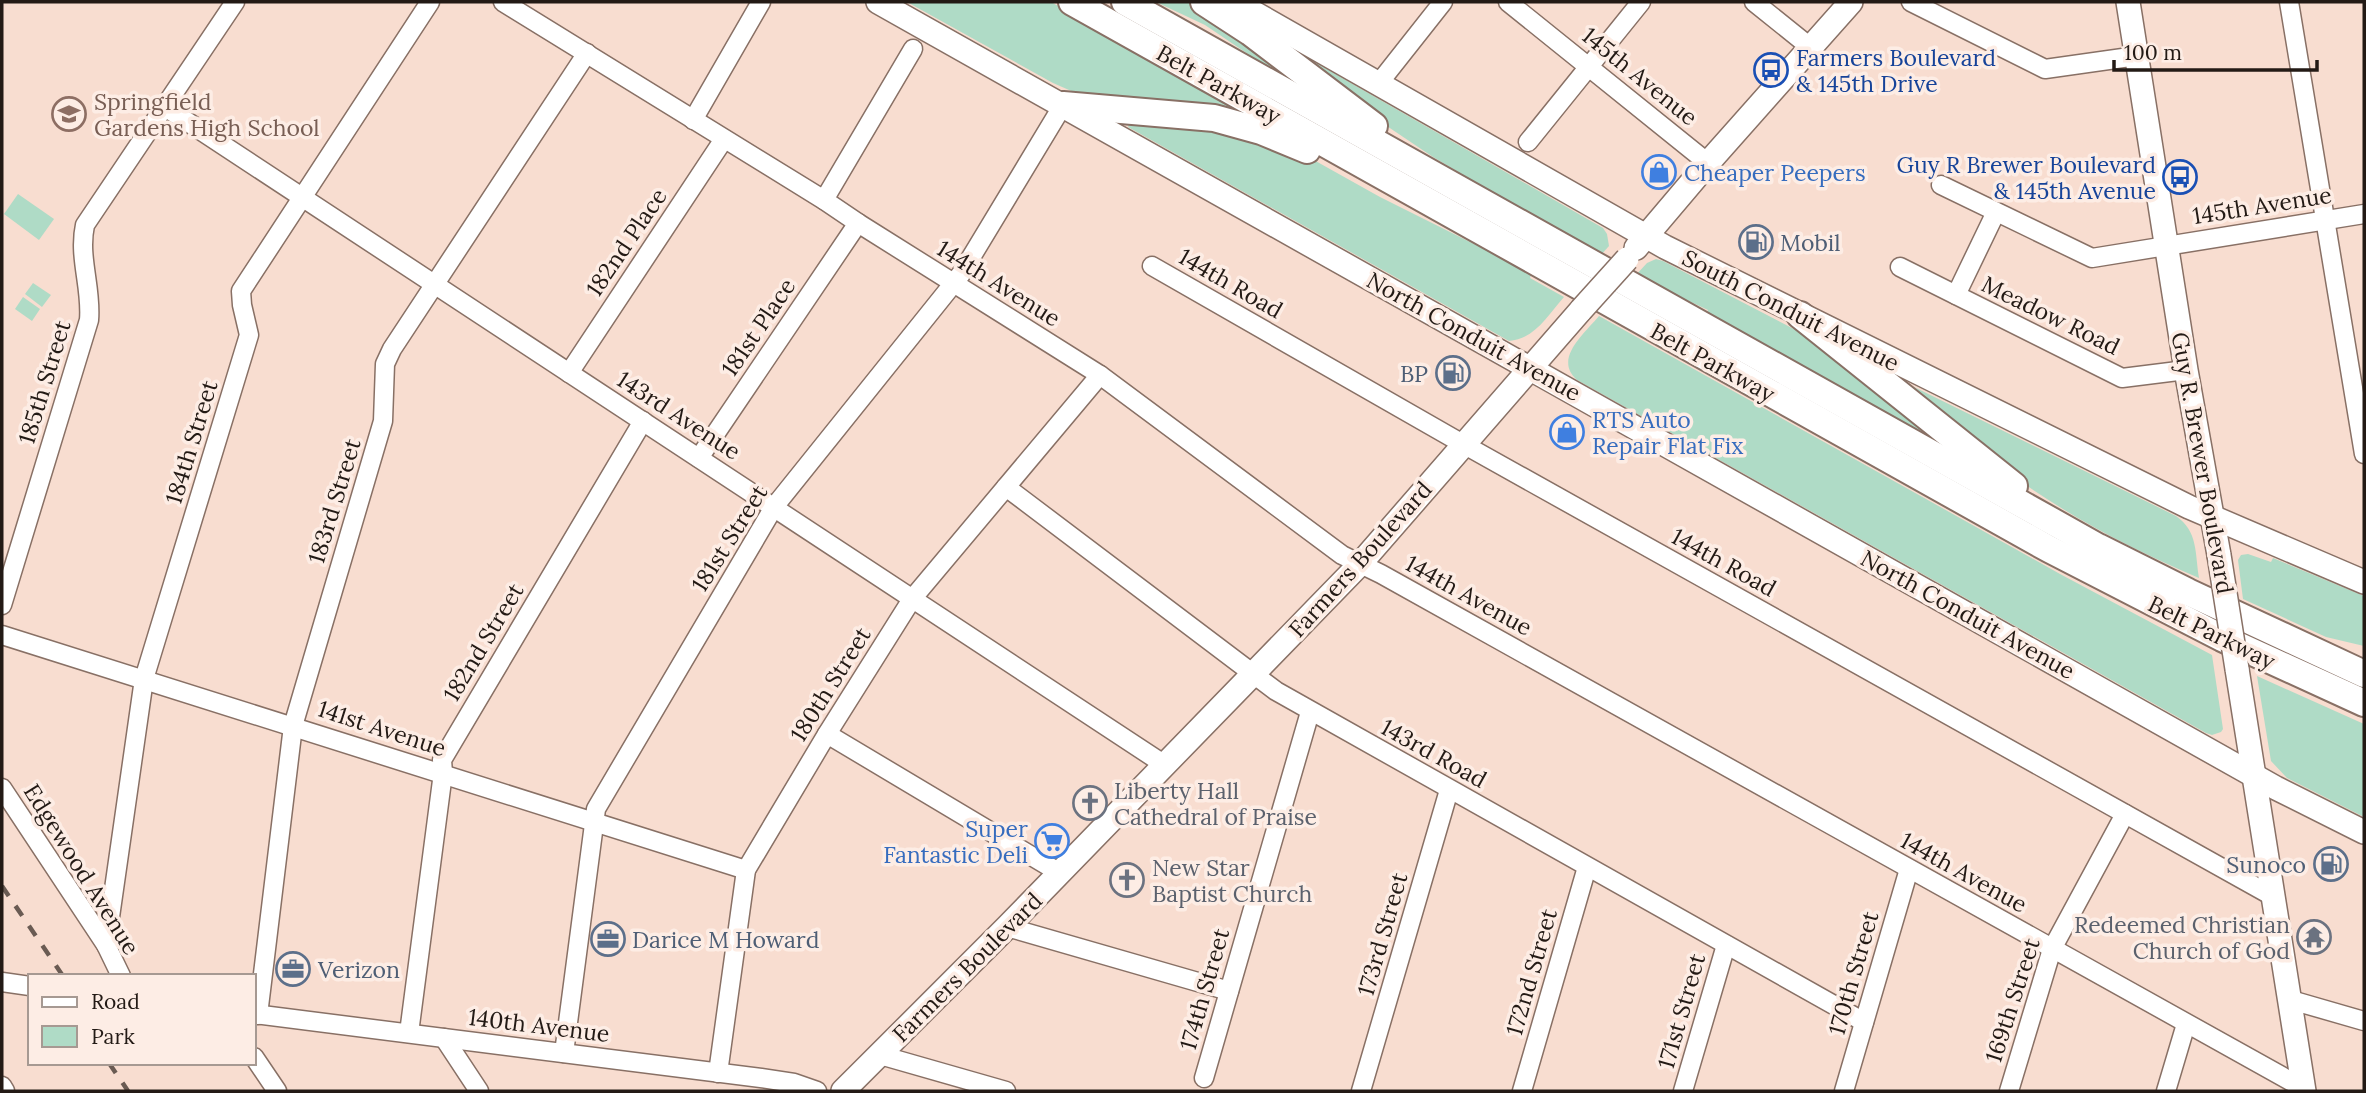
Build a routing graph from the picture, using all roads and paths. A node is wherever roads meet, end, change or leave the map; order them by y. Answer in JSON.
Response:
{"nodes":[{"id":1,"x":235,"y":2,"type":"edge"},
{"id":2,"x":430,"y":2,"type":"edge"},
{"id":3,"x":503,"y":2,"type":"edge"},
{"id":4,"x":761,"y":2,"type":"edge"},
{"id":5,"x":878,"y":2,"type":"edge"},
{"id":6,"x":1072,"y":2,"type":"edge"},
{"id":7,"x":1125,"y":2,"type":"edge"},
{"id":8,"x":1204,"y":2,"type":"edge"},
{"id":9,"x":1443,"y":2,"type":"edge"},
{"id":10,"x":1508,"y":2,"type":"edge"},
{"id":11,"x":1641,"y":2,"type":"edge"},
{"id":12,"x":1754,"y":2,"type":"edge"},
{"id":13,"x":1851,"y":2,"type":"edge"},
{"id":14,"x":1911,"y":2,"type":"edge"},
{"id":15,"x":2128,"y":2,"type":"edge"},
{"id":16,"x":2289,"y":2,"type":"edge"},
{"id":17,"x":1242,"y":3,"type":"edge"},
{"id":18,"x":1810,"y":47,"type":"junction"},
{"id":19,"x":913,"y":49,"type":"dead end"},
{"id":20,"x":587,"y":53,"type":"junction"},
{"id":21,"x":2137,"y":56,"type":"junction"},
{"id":22,"x":1589,"y":66,"type":"junction"},
{"id":23,"x":1379,"y":83,"type":"junction"},
{"id":24,"x":1063,"y":105,"type":"junction"},
{"id":25,"x":165,"y":107,"type":"junction"},
{"id":26,"x":693,"y":120,"type":"junction"},
{"id":27,"x":724,"y":139,"type":"junction"},
{"id":28,"x":1528,"y":142,"type":"dead end"},
{"id":29,"x":1708,"y":163,"type":"junction"},
{"id":30,"x":1941,"y":185,"type":"dead end"},
{"id":31,"x":1456,"y":188,"type":"junction"},
{"id":32,"x":302,"y":197,"type":"junction"},
{"id":33,"x":824,"y":200,"type":"junction"},
{"id":34,"x":1996,"y":212,"type":"junction"},
{"id":35,"x":2364,"y":214,"type":"edge"},
{"id":36,"x":2324,"y":220,"type":"junction"},
{"id":37,"x":858,"y":223,"type":"junction"},
{"id":38,"x":1469,"y":225,"type":"junction"},
{"id":39,"x":1646,"y":237,"type":"junction"},
{"id":40,"x":2168,"y":244,"type":"junction"},
{"id":41,"x":1152,"y":266,"type":"dead end"},
{"id":42,"x":1900,"y":267,"type":"dead end"},
{"id":43,"x":954,"y":283,"type":"junction"},
{"id":44,"x":435,"y":285,"type":"junction"},
{"id":45,"x":1956,"y":295,"type":"junction"},
{"id":46,"x":1800,"y":315,"type":"junction"},
{"id":47,"x":1530,"y":368,"type":"junction"},
{"id":48,"x":2186,"y":370,"type":"junction"},
{"id":49,"x":569,"y":373,"type":"junction"},
{"id":50,"x":1100,"y":375,"type":"junction"},
{"id":51,"x":643,"y":421,"type":"junction"},
{"id":52,"x":1463,"y":444,"type":"junction"},
{"id":53,"x":2364,"y":454,"type":"edge"},
{"id":54,"x":699,"y":458,"type":"junction"},
{"id":55,"x":1006,"y":487,"type":"junction"},
{"id":56,"x":774,"y":508,"type":"junction"},
{"id":57,"x":2212,"y":518,"type":"junction"},
{"id":58,"x":2098,"y":547,"type":"junction"},
{"id":59,"x":1360,"y":564,"type":"junction"},
{"id":60,"x":2364,"y":582,"type":"edge"},
{"id":61,"x":912,"y":599,"type":"junction"},
{"id":62,"x":2,"y":606,"type":"edge"},
{"id":63,"x":2,"y":635,"type":"edge"},
{"id":64,"x":1254,"y":674,"type":"junction"},
{"id":65,"x":2364,"y":674,"type":"edge"},
{"id":66,"x":144,"y":679,"type":"junction"},
{"id":67,"x":2319,"y":682,"type":"junction"},
{"id":68,"x":2364,"y":702,"type":"edge"},
{"id":69,"x":2364,"y":709,"type":"edge"},
{"id":70,"x":1310,"y":712,"type":"junction"},
{"id":71,"x":293,"y":726,"type":"junction"},
{"id":72,"x":827,"y":734,"type":"junction"},
{"id":73,"x":1165,"y":765,"type":"junction"},
{"id":74,"x":443,"y":773,"type":"junction"},
{"id":75,"x":2253,"y":775,"type":"junction"},
{"id":76,"x":2,"y":788,"type":"edge"},
{"id":77,"x":1449,"y":790,"type":"junction"},
{"id":78,"x":2125,"y":814,"type":"junction"},
{"id":79,"x":594,"y":821,"type":"junction"},
{"id":80,"x":2364,"y":832,"type":"edge"},
{"id":81,"x":1587,"y":867,"type":"junction"},
{"id":82,"x":1909,"y":869,"type":"junction"},
{"id":83,"x":746,"y":870,"type":"junction"},
{"id":84,"x":1060,"y":873,"type":"junction"},
{"id":85,"x":2274,"y":897,"type":"junction"},
{"id":86,"x":1007,"y":927,"type":"junction"},
{"id":87,"x":106,"y":945,"type":"junction"},
{"id":88,"x":1726,"y":945,"type":"junction"},
{"id":89,"x":2052,"y":949,"type":"junction"},
{"id":90,"x":120,"y":974,"type":"edge"},
{"id":91,"x":2,"y":982,"type":"edge"},
{"id":92,"x":28,"y":986,"type":"edge"},
{"id":93,"x":1229,"y":991,"type":"junction"},
{"id":94,"x":2291,"y":1000,"type":"junction"},
{"id":95,"x":256,"y":1014,"type":"edge"},
{"id":96,"x":2364,"y":1021,"type":"edge"},
{"id":97,"x":1864,"y":1022,"type":"junction"},
{"id":98,"x":2186,"y":1024,"type":"junction"},
{"id":99,"x":409,"y":1033,"type":"junction"},
{"id":100,"x":444,"y":1038,"type":"junction"},
{"id":101,"x":564,"y":1053,"type":"junction"},
{"id":102,"x":880,"y":1055,"type":"junction"},
{"id":103,"x":256,"y":1060,"type":"edge"},
{"id":104,"x":718,"y":1073,"type":"junction"},
{"id":105,"x":1204,"y":1078,"type":"dead end"},
{"id":106,"x":2,"y":1086,"type":"edge"},
{"id":107,"x":2304,"y":1090,"type":"edge"},
{"id":108,"x":5,"y":1091,"type":"edge"},
{"id":109,"x":277,"y":1091,"type":"edge"},
{"id":110,"x":479,"y":1091,"type":"edge"},
{"id":111,"x":817,"y":1091,"type":"edge"},
{"id":112,"x":843,"y":1091,"type":"edge"},
{"id":113,"x":1006,"y":1091,"type":"edge"},
{"id":114,"x":1362,"y":1091,"type":"edge"},
{"id":115,"x":1522,"y":1091,"type":"edge"},
{"id":116,"x":1683,"y":1091,"type":"edge"},
{"id":117,"x":1844,"y":1091,"type":"edge"},
{"id":118,"x":2009,"y":1091,"type":"edge"},
{"id":119,"x":2166,"y":1091,"type":"edge"}],
"edges":[{"from":1,"to":25,"type":"street","name":"185th Street"},
{"from":2,"to":32,"type":"street","name":"184th Street"},
{"from":3,"to":20,"type":"street","name":"144th Avenue"},
{"from":4,"to":26,"type":"street"},
{"from":5,"to":24,"type":"main road","name":"North Conduit Avenue"},
{"from":6,"to":38,"type":"highway","name":"Belt Parkway"},
{"from":7,"to":31,"type":"highway","name":"Belt Parkway"},
{"from":8,"to":31,"type":"highway"},
{"from":9,"to":23,"type":"street"},
{"from":10,"to":22,"type":"street","name":"145th Avenue"},
{"from":11,"to":22,"type":"street"},
{"from":12,"to":18,"type":"street"},
{"from":13,"to":18,"type":"main road","name":"Farmers Boulevard"},
{"from":14,"to":21,"type":"street"},
{"from":15,"to":21,"type":"main road","name":"Guy R. Brewer Boulevard"},
{"from":16,"to":36,"type":"street"},
{"from":17,"to":23,"type":"main road","name":"South Conduit Avenue"},
{"from":18,"to":29,"type":"main road","name":"Farmers Boulevard"},
{"from":19,"to":33,"type":"street"},
{"from":20,"to":26,"type":"street","name":"144th Avenue"},
{"from":20,"to":44,"type":"street","name":"183rd Street"},
{"from":21,"to":40,"type":"main road","name":"Guy R. Brewer Boulevard"},
{"from":22,"to":28,"type":"street"},
{"from":22,"to":29,"type":"street","name":"145th Avenue"},
{"from":23,"to":39,"type":"main road","name":"South Conduit Avenue"},
{"from":24,"to":38,"type":"highway"},
{"from":24,"to":43,"type":"street","name":"181st Street"},
{"from":24,"to":47,"type":"main road","name":"North Conduit Avenue"},
{"from":25,"to":32,"type":"street","name":"143rd Avenue"},
{"from":25,"to":62,"type":"street","name":"185th Street"},
{"from":26,"to":27,"type":"street","name":"144th Avenue"},
{"from":27,"to":33,"type":"street","name":"144th Avenue"},
{"from":27,"to":49,"type":"street","name":"182nd Place"},
{"from":29,"to":39,"type":"main road","name":"Farmers Boulevard"},
{"from":30,"to":34,"type":"street","name":"145th Avenue"},
{"from":31,"to":58,"type":"highway","name":"Belt Parkway"},
{"from":32,"to":44,"type":"street","name":"143rd Avenue"},
{"from":32,"to":66,"type":"street","name":"184th Street"},
{"from":33,"to":37,"type":"street","name":"144th Avenue"},
{"from":34,"to":40,"type":"street","name":"145th Avenue"},
{"from":34,"to":45,"type":"street"},
{"from":35,"to":36,"type":"street","name":"145th Avenue"},
{"from":36,"to":40,"type":"street","name":"145th Avenue"},
{"from":36,"to":53,"type":"street"},
{"from":37,"to":43,"type":"street","name":"144th Avenue"},
{"from":37,"to":54,"type":"street","name":"181st Place"},
{"from":38,"to":67,"type":"highway","name":"Belt Parkway"},
{"from":39,"to":46,"type":"main road","name":"South Conduit Avenue"},
{"from":39,"to":47,"type":"main road","name":"Farmers Boulevard","bridge":true},
{"from":40,"to":48,"type":"main road","name":"Guy R. Brewer Boulevard"},
{"from":41,"to":52,"type":"street","name":"144th Road"},
{"from":42,"to":45,"type":"street","name":"Meadow Road"},
{"from":43,"to":50,"type":"street","name":"144th Avenue"},
{"from":43,"to":56,"type":"street","name":"181st Street"},
{"from":44,"to":49,"type":"street","name":"143rd Avenue"},
{"from":44,"to":71,"type":"street","name":"183rd Street"},
{"from":45,"to":48,"type":"street","name":"Meadow Road"},
{"from":46,"to":57,"type":"main road","name":"South Conduit Avenue"},
{"from":46,"to":58,"type":"highway"},
{"from":47,"to":52,"type":"main road","name":"Farmers Boulevard"},
{"from":47,"to":75,"type":"main road","name":"North Conduit Avenue"},
{"from":48,"to":57,"type":"main road","name":"Guy R. Brewer Boulevard"},
{"from":49,"to":51,"type":"street","name":"143rd Avenue"},
{"from":50,"to":55,"type":"street","name":"180th Street"},
{"from":50,"to":59,"type":"street","name":"144th Avenue"},
{"from":51,"to":54,"type":"street","name":"143rd Avenue"},
{"from":51,"to":74,"type":"street","name":"182nd Street"},
{"from":52,"to":59,"type":"main road","name":"Farmers Boulevard"},
{"from":52,"to":78,"type":"street","name":"144th Road"},
{"from":54,"to":56,"type":"street","name":"143rd Avenue"},
{"from":55,"to":61,"type":"street","name":"180th Street"},
{"from":55,"to":64,"type":"street","name":"143rd Road"},
{"from":56,"to":61,"type":"street","name":"143rd Avenue"},
{"from":56,"to":79,"type":"street","name":"181st Street"},
{"from":57,"to":60,"type":"main road","name":"South Conduit Avenue"},
{"from":57,"to":75,"type":"main road","name":"Guy R. Brewer Boulevard","bridge":true},
{"from":58,"to":65,"type":"highway","name":"Belt Parkway"},
{"from":59,"to":64,"type":"main road","name":"Farmers Boulevard"},
{"from":59,"to":82,"type":"street","name":"144th Avenue"},
{"from":61,"to":72,"type":"street","name":"180th Street"},
{"from":61,"to":73,"type":"street","name":"143rd Avenue"},
{"from":63,"to":66,"type":"street","name":"141st Avenue"},
{"from":64,"to":70,"type":"street","name":"143rd Road"},
{"from":64,"to":73,"type":"main road","name":"Farmers Boulevard"},
{"from":66,"to":71,"type":"street","name":"141st Avenue"},
{"from":66,"to":87,"type":"street","name":"184th Street"},
{"from":67,"to":68,"type":"highway","name":"Belt Parkway"},
{"from":67,"to":69,"type":"highway"},
{"from":70,"to":77,"type":"street","name":"143rd Road"},
{"from":70,"to":93,"type":"street","name":"174th Street"},
{"from":71,"to":74,"type":"street","name":"141st Avenue"},
{"from":71,"to":95,"type":"street","name":"183rd Street"},
{"from":72,"to":83,"type":"street","name":"180th Street"},
{"from":72,"to":84,"type":"street"},
{"from":73,"to":84,"type":"main road","name":"Farmers Boulevard"},
{"from":74,"to":79,"type":"street","name":"141st Avenue"},
{"from":74,"to":99,"type":"street","name":"182nd Street"},
{"from":75,"to":80,"type":"main road","name":"North Conduit Avenue"},
{"from":75,"to":85,"type":"main road","name":"Guy R. Brewer Boulevard"},
{"from":76,"to":87,"type":"street","name":"Edgewood Avenue"},
{"from":77,"to":81,"type":"street","name":"143rd Road"},
{"from":77,"to":114,"type":"street","name":"173rd Street"},
{"from":78,"to":85,"type":"street","name":"144th Road"},
{"from":78,"to":89,"type":"street","name":"169th Street"},
{"from":79,"to":83,"type":"street","name":"141st Avenue"},
{"from":79,"to":101,"type":"street","name":"181st Street"},
{"from":81,"to":88,"type":"street","name":"143rd Road"},
{"from":81,"to":115,"type":"street","name":"172nd Street"},
{"from":82,"to":89,"type":"street","name":"144th Avenue"},
{"from":82,"to":97,"type":"street","name":"170th Street"},
{"from":83,"to":104,"type":"street","name":"180th Street"},
{"from":84,"to":86,"type":"main road","name":"Farmers Boulevard"},
{"from":85,"to":94,"type":"main road","name":"Guy R. Brewer Boulevard"},
{"from":86,"to":93,"type":"street"},
{"from":86,"to":102,"type":"main road","name":"Farmers Boulevard"},
{"from":87,"to":90,"type":"street","name":"Edgewood Avenue"},
{"from":88,"to":97,"type":"street","name":"143rd Road"},
{"from":88,"to":116,"type":"street","name":"171st Street"},
{"from":89,"to":98,"type":"street","name":"144th Avenue"},
{"from":89,"to":118,"type":"street","name":"169th Street"},
{"from":91,"to":92,"type":"street"},
{"from":93,"to":105,"type":"street","name":"174th Street"},
{"from":94,"to":96,"type":"street"},
{"from":94,"to":107,"type":"main road","name":"Guy R. Brewer Boulevard"},
{"from":95,"to":99,"type":"street","name":"140th Avenue"},
{"from":97,"to":117,"type":"street","name":"170th Street"},
{"from":98,"to":107,"type":"street","name":"144th Avenue"},
{"from":98,"to":119,"type":"street"},
{"from":99,"to":100,"type":"street","name":"140th Avenue"},
{"from":100,"to":101,"type":"street","name":"140th Avenue"},
{"from":100,"to":110,"type":"street"},
{"from":101,"to":104,"type":"street","name":"140th Avenue"},
{"from":102,"to":112,"type":"main road","name":"Farmers Boulevard"},
{"from":102,"to":113,"type":"street"},
{"from":103,"to":109,"type":"street"},
{"from":104,"to":111,"type":"street","name":"140th Avenue"},
{"from":106,"to":108,"type":"street"}]}
